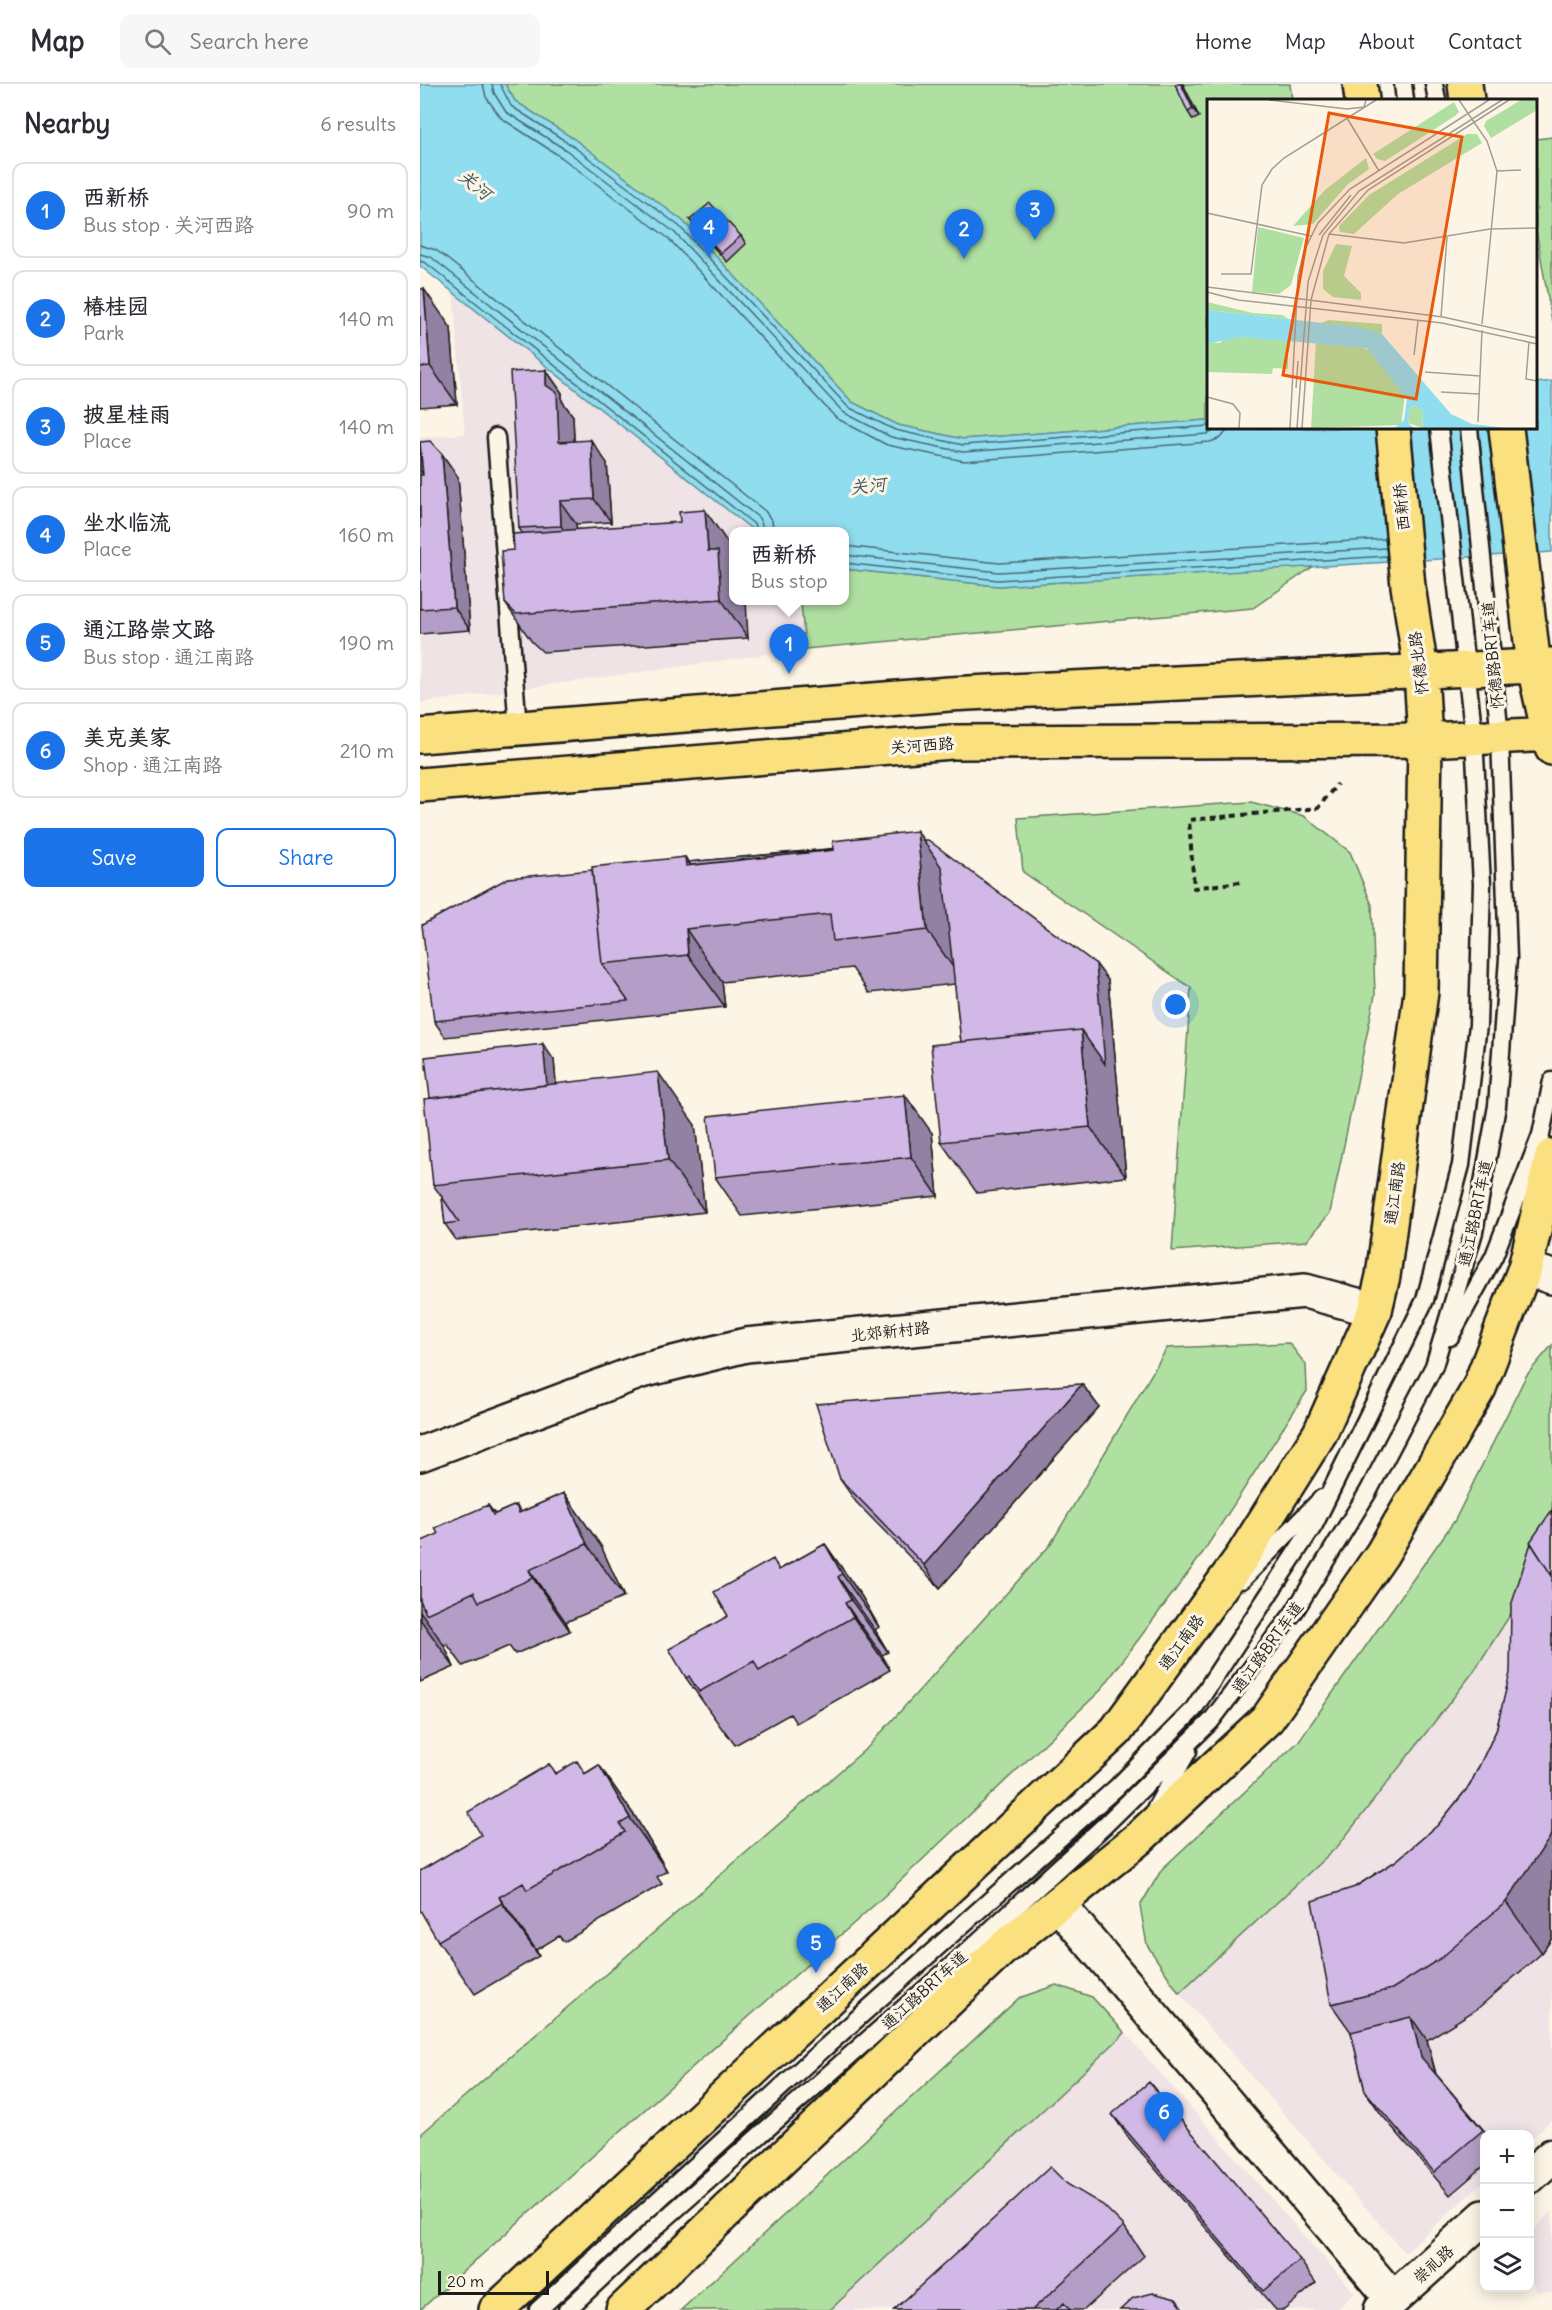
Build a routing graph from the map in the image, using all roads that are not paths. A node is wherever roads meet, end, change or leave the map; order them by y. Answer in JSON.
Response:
{"nodes":[{"id":1,"x":1360,"y":84,"type":"edge"},
{"id":2,"x":1403,"y":84,"type":"edge"},
{"id":3,"x":1434,"y":84,"type":"edge"},
{"id":4,"x":1465,"y":84,"type":"edge"},
{"id":5,"x":1362,"y":99,"type":"edge"},
{"id":6,"x":1405,"y":99,"type":"edge"},
{"id":7,"x":1437,"y":99,"type":"edge"},
{"id":8,"x":1467,"y":99,"type":"edge"},
{"id":9,"x":1393,"y":429,"type":"edge"},
{"id":10,"x":1439,"y":429,"type":"edge"},
{"id":11,"x":1469,"y":429,"type":"edge"},
{"id":12,"x":1506,"y":429,"type":"edge"},
{"id":13,"x":496,"y":437,"type":"dead end"},
{"id":14,"x":1408,"y":586,"type":"joint"},
{"id":15,"x":1543,"y":666,"type":"edge"},
{"id":16,"x":1479,"y":669,"type":"junction"},
{"id":17,"x":1421,"y":671,"type":"junction"},
{"id":18,"x":518,"y":729,"type":"junction"},
{"id":19,"x":420,"y":736,"type":"edge"},
{"id":20,"x":1487,"y":737,"type":"junction"},
{"id":21,"x":1552,"y":739,"type":"edge"},
{"id":22,"x":1425,"y":740,"type":"junction"},
{"id":23,"x":420,"y":785,"type":"edge"},
{"id":24,"x":1552,"y":1082,"type":"edge"},
{"id":25,"x":1552,"y":1156,"type":"edge"},
{"id":26,"x":1538,"y":1272,"type":"edge"},
{"id":27,"x":1375,"y":1310,"type":"junction"},
{"id":28,"x":1434,"y":1366,"type":"junction"},
{"id":29,"x":420,"y":1454,"type":"edge"},
{"id":30,"x":1333,"y":1487,"type":"junction"},
{"id":31,"x":1179,"y":1644,"type":"junction"},
{"id":32,"x":1197,"y":1735,"type":"junction"},
{"id":33,"x":1138,"y":1839,"type":"junction"},
{"id":34,"x":1058,"y":1904,"type":"junction"},
{"id":35,"x":1552,"y":2156,"type":"edge"},
{"id":36,"x":1534,"y":2172,"type":"edge"},
{"id":37,"x":1480,"y":2221,"type":"edge"},
{"id":38,"x":1387,"y":2305,"type":"edge"},
{"id":39,"x":496,"y":2310,"type":"edge"},
{"id":40,"x":538,"y":2310,"type":"edge"},
{"id":41,"x":567,"y":2310,"type":"edge"},
{"id":42,"x":623,"y":2310,"type":"edge"}],
"edges":[{"from":1,"to":5,"type":"main road"},
{"from":2,"to":6,"type":"lane"},
{"from":3,"to":7,"type":"lane"},
{"from":4,"to":8,"type":"main road"},
{"from":9,"to":14,"type":"main road","name":"西新桥"},
{"from":10,"to":16,"type":"lane","name":"怀德路BRT车道"},
{"from":11,"to":16,"type":"lane","name":"怀德路BRT车道"},
{"from":12,"to":15,"type":"main road"},
{"from":13,"to":18,"type":"lane"},
{"from":14,"to":17,"type":"main road","name":"怀德北路"},
{"from":15,"to":16,"type":"main road"},
{"from":15,"to":21,"type":"main road"},
{"from":16,"to":17,"type":"main road"},
{"from":16,"to":20,"type":"lane","name":"怀德路BRT车道"},
{"from":16,"to":20,"type":"lane","name":"怀德路BRT车道"},
{"from":17,"to":18,"type":"main road"},
{"from":17,"to":22,"type":"main road","name":"怀德北路"},
{"from":18,"to":19,"type":"main road"},
{"from":20,"to":21,"type":"main road"},
{"from":20,"to":22,"type":"main road","name":"关河西路"},
{"from":20,"to":28,"type":"lane","name":"通江路BRT车道"},
{"from":20,"to":30,"type":"lane","name":"通江路BRT车道"},
{"from":22,"to":23,"type":"main road","name":"关河西路"},
{"from":22,"to":27,"type":"main road","name":"通江南路"},
{"from":24,"to":28,"type":"lane"},
{"from":25,"to":26,"type":"main road"},
{"from":26,"to":33,"type":"main road"},
{"from":27,"to":29,"type":"street","name":"北郊新村路"},
{"from":27,"to":31,"type":"main road","name":"通江南路"},
{"from":28,"to":32,"type":"lane","name":"通江路BRT车道"},
{"from":30,"to":31,"type":"lane"},
{"from":30,"to":40,"type":"lane","name":"通江路BRT车道"},
{"from":31,"to":39,"type":"main road","name":"通江南路"},
{"from":32,"to":33,"type":"lane"},
{"from":32,"to":41,"type":"lane","name":"通江路BRT车道"},
{"from":33,"to":34,"type":"main road"},
{"from":34,"to":38,"type":"street"},
{"from":34,"to":42,"type":"main road"},
{"from":35,"to":36,"type":"street"},
{"from":37,"to":38,"type":"street","name":"崇礼路"}]}
